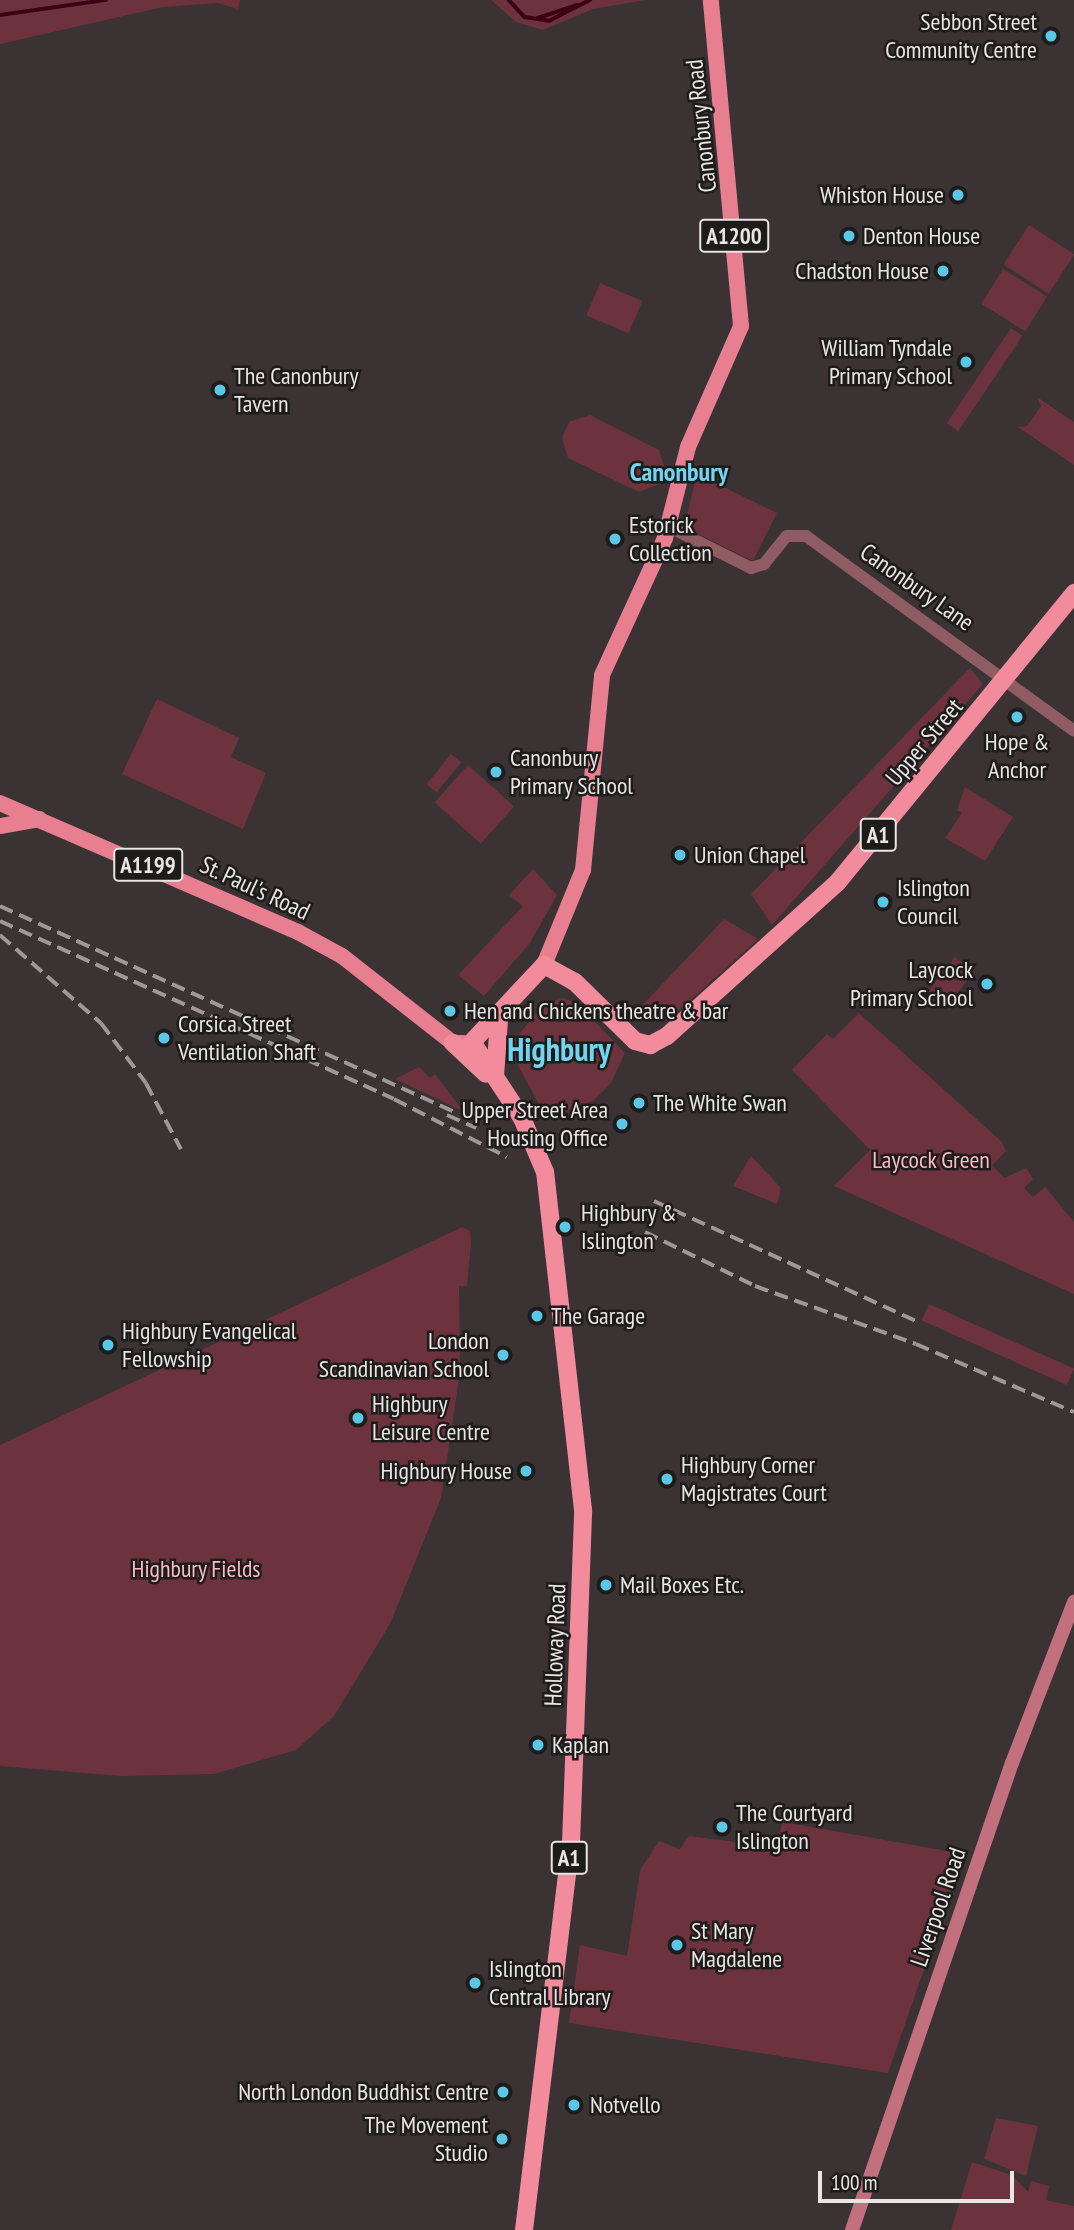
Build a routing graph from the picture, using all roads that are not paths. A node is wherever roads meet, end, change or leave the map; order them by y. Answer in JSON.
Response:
{"nodes":[{"id":1,"x":711,"y":0,"type":"edge"},
{"id":2,"x":669,"y":527,"type":"junction"},
{"id":3,"x":1074,"y":593,"type":"edge"},
{"id":4,"x":1004,"y":684,"type":"junction"},
{"id":5,"x":1074,"y":731,"type":"edge"},
{"id":6,"x":1,"y":804,"type":"edge"},
{"id":7,"x":39,"y":819,"type":"junction"},
{"id":8,"x":0,"y":826,"type":"edge"},
{"id":9,"x":544,"y":965,"type":"junction"},
{"id":10,"x":453,"y":1043,"type":"junction"},
{"id":11,"x":486,"y":1060,"type":"junction"},
{"id":12,"x":1074,"y":1602,"type":"edge"},
{"id":13,"x":524,"y":2230,"type":"edge"},
{"id":14,"x":852,"y":2230,"type":"edge"}],
"edges":[{"from":1,"to":2,"type":"main road","name":"Canonbury Road","number":"A1200"},
{"from":2,"to":4,"type":"street","name":"Canonbury Lane"},
{"from":2,"to":9,"type":"main road","name":"Canonbury Road","number":"A1200"},
{"from":3,"to":4,"type":"highway","name":"Upper Street","number":"A1"},
{"from":4,"to":5,"type":"street","name":"Canonbury Lane"},
{"from":4,"to":9,"type":"highway","name":"Upper Street","number":"A1"},
{"from":6,"to":7,"type":"main road","name":"St. Paul's Road","number":"A1199"},
{"from":7,"to":8,"type":"main road"},
{"from":7,"to":10,"type":"main road","name":"St. Paul's Road","number":"A1199"},
{"from":9,"to":11,"type":"highway"},
{"from":10,"to":11,"type":"highway","number":"A1199"},
{"from":10,"to":11,"type":"main road"},
{"from":11,"to":13,"type":"highway","name":"Holloway Road","number":"A1"},
{"from":12,"to":14,"type":"main road","name":"Liverpool Road"}]}
